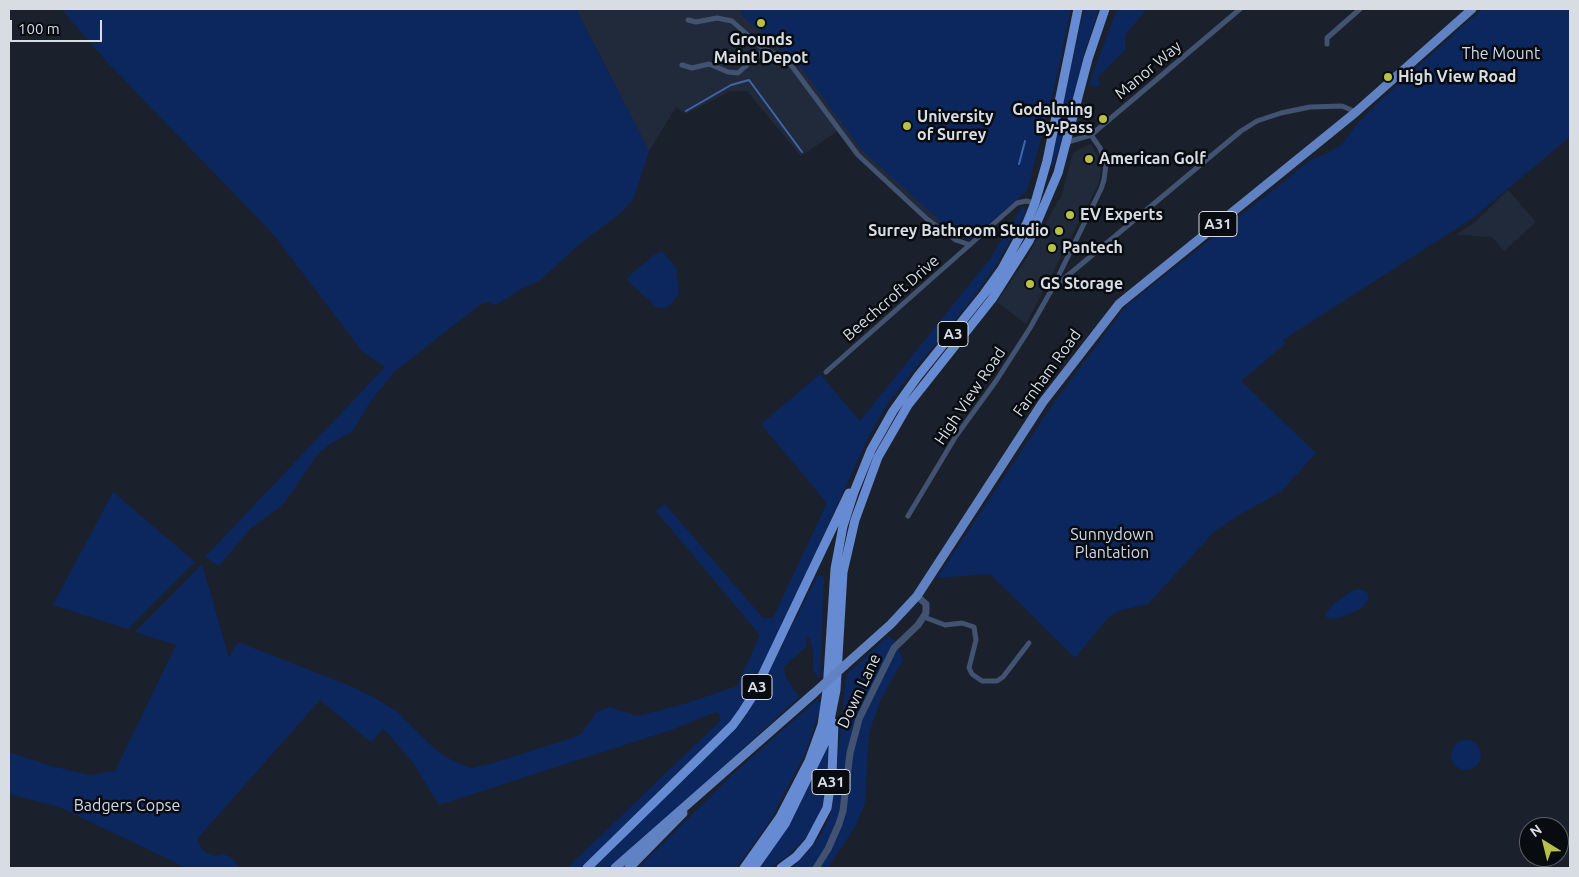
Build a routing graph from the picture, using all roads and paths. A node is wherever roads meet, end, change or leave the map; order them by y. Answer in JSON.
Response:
{"nodes":[{"id":1,"x":1078,"y":9,"type":"edge"},
{"id":2,"x":1105,"y":9,"type":"edge"},
{"id":3,"x":1240,"y":9,"type":"edge"},
{"id":4,"x":1360,"y":9,"type":"edge"},
{"id":5,"x":1472,"y":9,"type":"edge"},
{"id":6,"x":688,"y":20,"type":"dead end"},
{"id":7,"x":1327,"y":44,"type":"dead end"},
{"id":8,"x":765,"y":49,"type":"junction"},
{"id":9,"x":682,"y":65,"type":"dead end"},
{"id":10,"x":1356,"y":112,"type":"junction"},
{"id":11,"x":1091,"y":135,"type":"junction"},
{"id":12,"x":1068,"y":142,"type":"junction"},
{"id":13,"x":1035,"y":203,"type":"junction"},
{"id":14,"x":1046,"y":206,"type":"junction"},
{"id":15,"x":970,"y":245,"type":"junction"},
{"id":16,"x":1064,"y":264,"type":"junction"},
{"id":17,"x":1073,"y":272,"type":"junction"},
{"id":18,"x":1052,"y":289,"type":"junction"},
{"id":19,"x":826,"y":372,"type":"dead end"},
{"id":20,"x":866,"y":462,"type":"junction"},
{"id":21,"x":908,"y":516,"type":"dead end"},
{"id":22,"x":916,"y":596,"type":"junction"},
{"id":23,"x":924,"y":617,"type":"junction"},
{"id":24,"x":1029,"y":643,"type":"dead end"},
{"id":25,"x":836,"y":690,"type":"junction"},
{"id":26,"x":694,"y":800,"type":"junction"},
{"id":27,"x":587,"y":868,"type":"edge"},
{"id":28,"x":615,"y":868,"type":"edge"},
{"id":29,"x":629,"y":868,"type":"edge"},
{"id":30,"x":744,"y":868,"type":"edge"},
{"id":31,"x":754,"y":868,"type":"edge"},
{"id":32,"x":781,"y":868,"type":"edge"},
{"id":33,"x":816,"y":868,"type":"edge"}],
"edges":[{"from":1,"to":13,"type":"highway","number":"A3"},
{"from":2,"to":12,"type":"highway","number":"A3"},
{"from":3,"to":11,"type":"street","name":"Manor Way"},
{"from":4,"to":7,"type":"street"},
{"from":5,"to":10,"type":"main road","name":"Farnham Road","number":"A31"},
{"from":6,"to":8,"type":"street"},
{"from":8,"to":9,"type":"street"},
{"from":8,"to":15,"type":"street"},
{"from":10,"to":17,"type":"street","name":"High View Road"},
{"from":10,"to":22,"type":"main road","name":"Farnham Road","number":"A31"},
{"from":11,"to":12,"type":"street","name":"Manor Way"},
{"from":11,"to":16,"type":"street","name":"High View Road"},
{"from":12,"to":14,"type":"highway","number":"A3"},
{"from":13,"to":14,"type":"street","name":"Beechcroft Drive"},
{"from":13,"to":15,"type":"street","name":"Beechcroft Drive"},
{"from":13,"to":20,"type":"highway","number":"A3"},
{"from":14,"to":25,"type":"highway","number":"A3"},
{"from":15,"to":19,"type":"street","name":"Beechcroft Drive"},
{"from":16,"to":17,"type":"street"},
{"from":16,"to":18,"type":"street","name":"High View Road"},
{"from":17,"to":18,"type":"street","name":"High View Road"},
{"from":18,"to":21,"type":"street","name":"High View Road"},
{"from":20,"to":27,"type":"highway","number":"A3"},
{"from":20,"to":30,"type":"highway","number":"A3"},
{"from":22,"to":23,"type":"street"},
{"from":22,"to":26,"type":"main road","name":"Farnham Road","number":"A31","bridge":true},
{"from":23,"to":24,"type":"street"},
{"from":23,"to":33,"type":"street","name":"Down Lane"},
{"from":25,"to":31,"type":"highway","number":"A3"},
{"from":25,"to":32,"type":"highway","number":"A31"},
{"from":26,"to":28,"type":"main road","name":"Farnham Road","number":"A31"},
{"from":26,"to":29,"type":"main road","name":"Farnham Road","number":"A31"}]}
